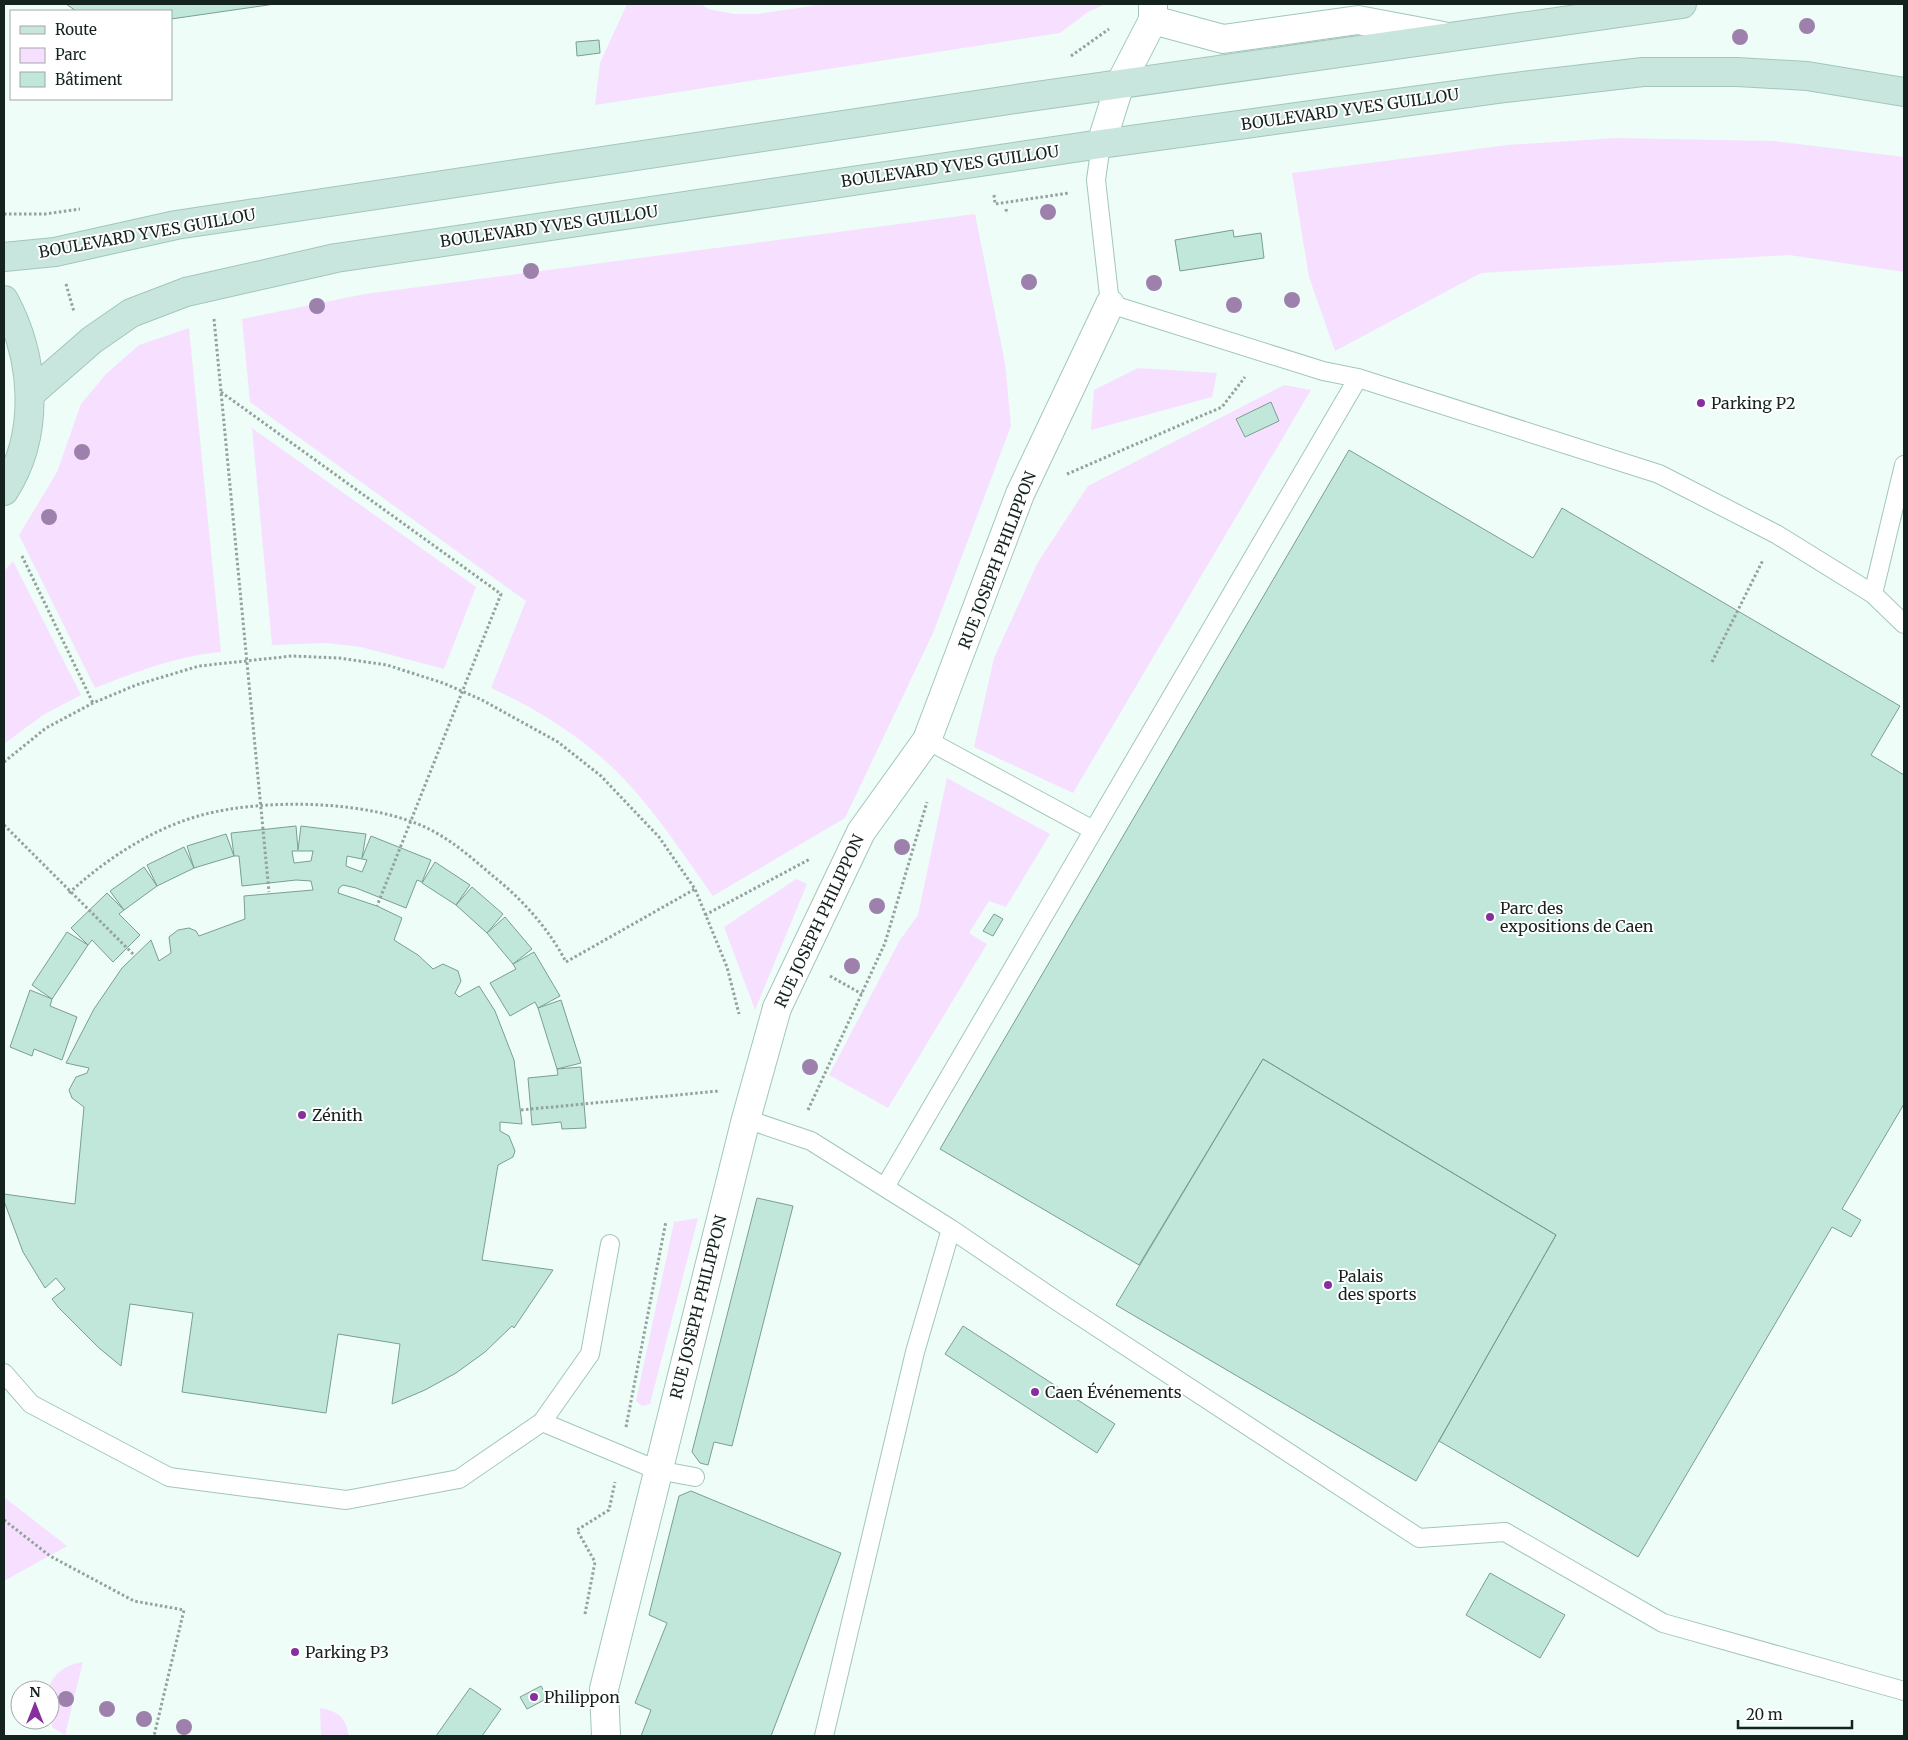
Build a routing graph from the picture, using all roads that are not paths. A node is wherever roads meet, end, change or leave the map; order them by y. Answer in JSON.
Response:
{"nodes":[{"id":1,"x":1682,"y":4,"type":"edge"},
{"id":2,"x":1153,"y":12,"type":"edge"},
{"id":3,"x":1447,"y":37,"type":"junction"},
{"id":4,"x":1120,"y":84,"type":"junction"},
{"id":5,"x":1904,"y":92,"type":"edge"},
{"id":6,"x":1101,"y":144,"type":"junction"},
{"id":7,"x":4,"y":257,"type":"edge"},
{"id":8,"x":4,"y":300,"type":"edge"},
{"id":9,"x":1110,"y":304,"type":"junction"},
{"id":10,"x":1358,"y":378,"type":"junction"},
{"id":11,"x":30,"y":394,"type":"junction"},
{"id":12,"x":1904,"y":465,"type":"edge"},
{"id":13,"x":4,"y":491,"type":"edge"},
{"id":14,"x":1873,"y":594,"type":"junction"},
{"id":15,"x":1904,"y":624,"type":"edge"},
{"id":16,"x":927,"y":740,"type":"junction"},
{"id":17,"x":1093,"y":830,"type":"junction"},
{"id":18,"x":746,"y":1119,"type":"junction"},
{"id":19,"x":885,"y":1187,"type":"junction"},
{"id":20,"x":951,"y":1228,"type":"junction"},
{"id":21,"x":610,"y":1244,"type":"dead end"},
{"id":22,"x":4,"y":1373,"type":"edge"},
{"id":23,"x":542,"y":1422,"type":"junction"},
{"id":24,"x":657,"y":1470,"type":"junction"},
{"id":25,"x":695,"y":1477,"type":"dead end"},
{"id":26,"x":1904,"y":1691,"type":"edge"},
{"id":27,"x":606,"y":1736,"type":"edge"},
{"id":28,"x":824,"y":1736,"type":"edge"}],
"edges":[{"from":1,"to":3,"type":"main road","name":"BOULEVARD YVES GUILLOU"},
{"from":2,"to":3,"type":"street","name":"BOULEVARD YVES GUILLOU"},
{"from":2,"to":4,"type":"street"},
{"from":3,"to":4,"type":"main road","name":"BOULEVARD YVES GUILLOU"},
{"from":4,"to":6,"type":"street"},
{"from":4,"to":7,"type":"main road","name":"BOULEVARD YVES GUILLOU"},
{"from":5,"to":6,"type":"main road","name":"BOULEVARD YVES GUILLOU"},
{"from":6,"to":9,"type":"lane"},
{"from":6,"to":11,"type":"main road","name":"BOULEVARD YVES GUILLOU"},
{"from":8,"to":11,"type":"main road"},
{"from":9,"to":10,"type":"lane"},
{"from":9,"to":16,"type":"street","name":"RUE JOSEPH PHILIPPON"},
{"from":10,"to":14,"type":"lane"},
{"from":10,"to":17,"type":"lane"},
{"from":11,"to":13,"type":"main road"},
{"from":12,"to":14,"type":"lane"},
{"from":14,"to":15,"type":"lane"},
{"from":16,"to":17,"type":"lane"},
{"from":16,"to":18,"type":"street","name":"RUE JOSEPH PHILIPPON"},
{"from":17,"to":19,"type":"lane"},
{"from":18,"to":19,"type":"lane"},
{"from":18,"to":24,"type":"street","name":"RUE JOSEPH PHILIPPON"},
{"from":19,"to":20,"type":"lane"},
{"from":20,"to":26,"type":"lane"},
{"from":20,"to":28,"type":"lane"},
{"from":21,"to":23,"type":"lane"},
{"from":22,"to":23,"type":"lane"},
{"from":23,"to":24,"type":"lane"},
{"from":24,"to":25,"type":"lane"},
{"from":24,"to":27,"type":"street","name":"RUE JOSEPH PHILIPPON"}]}
